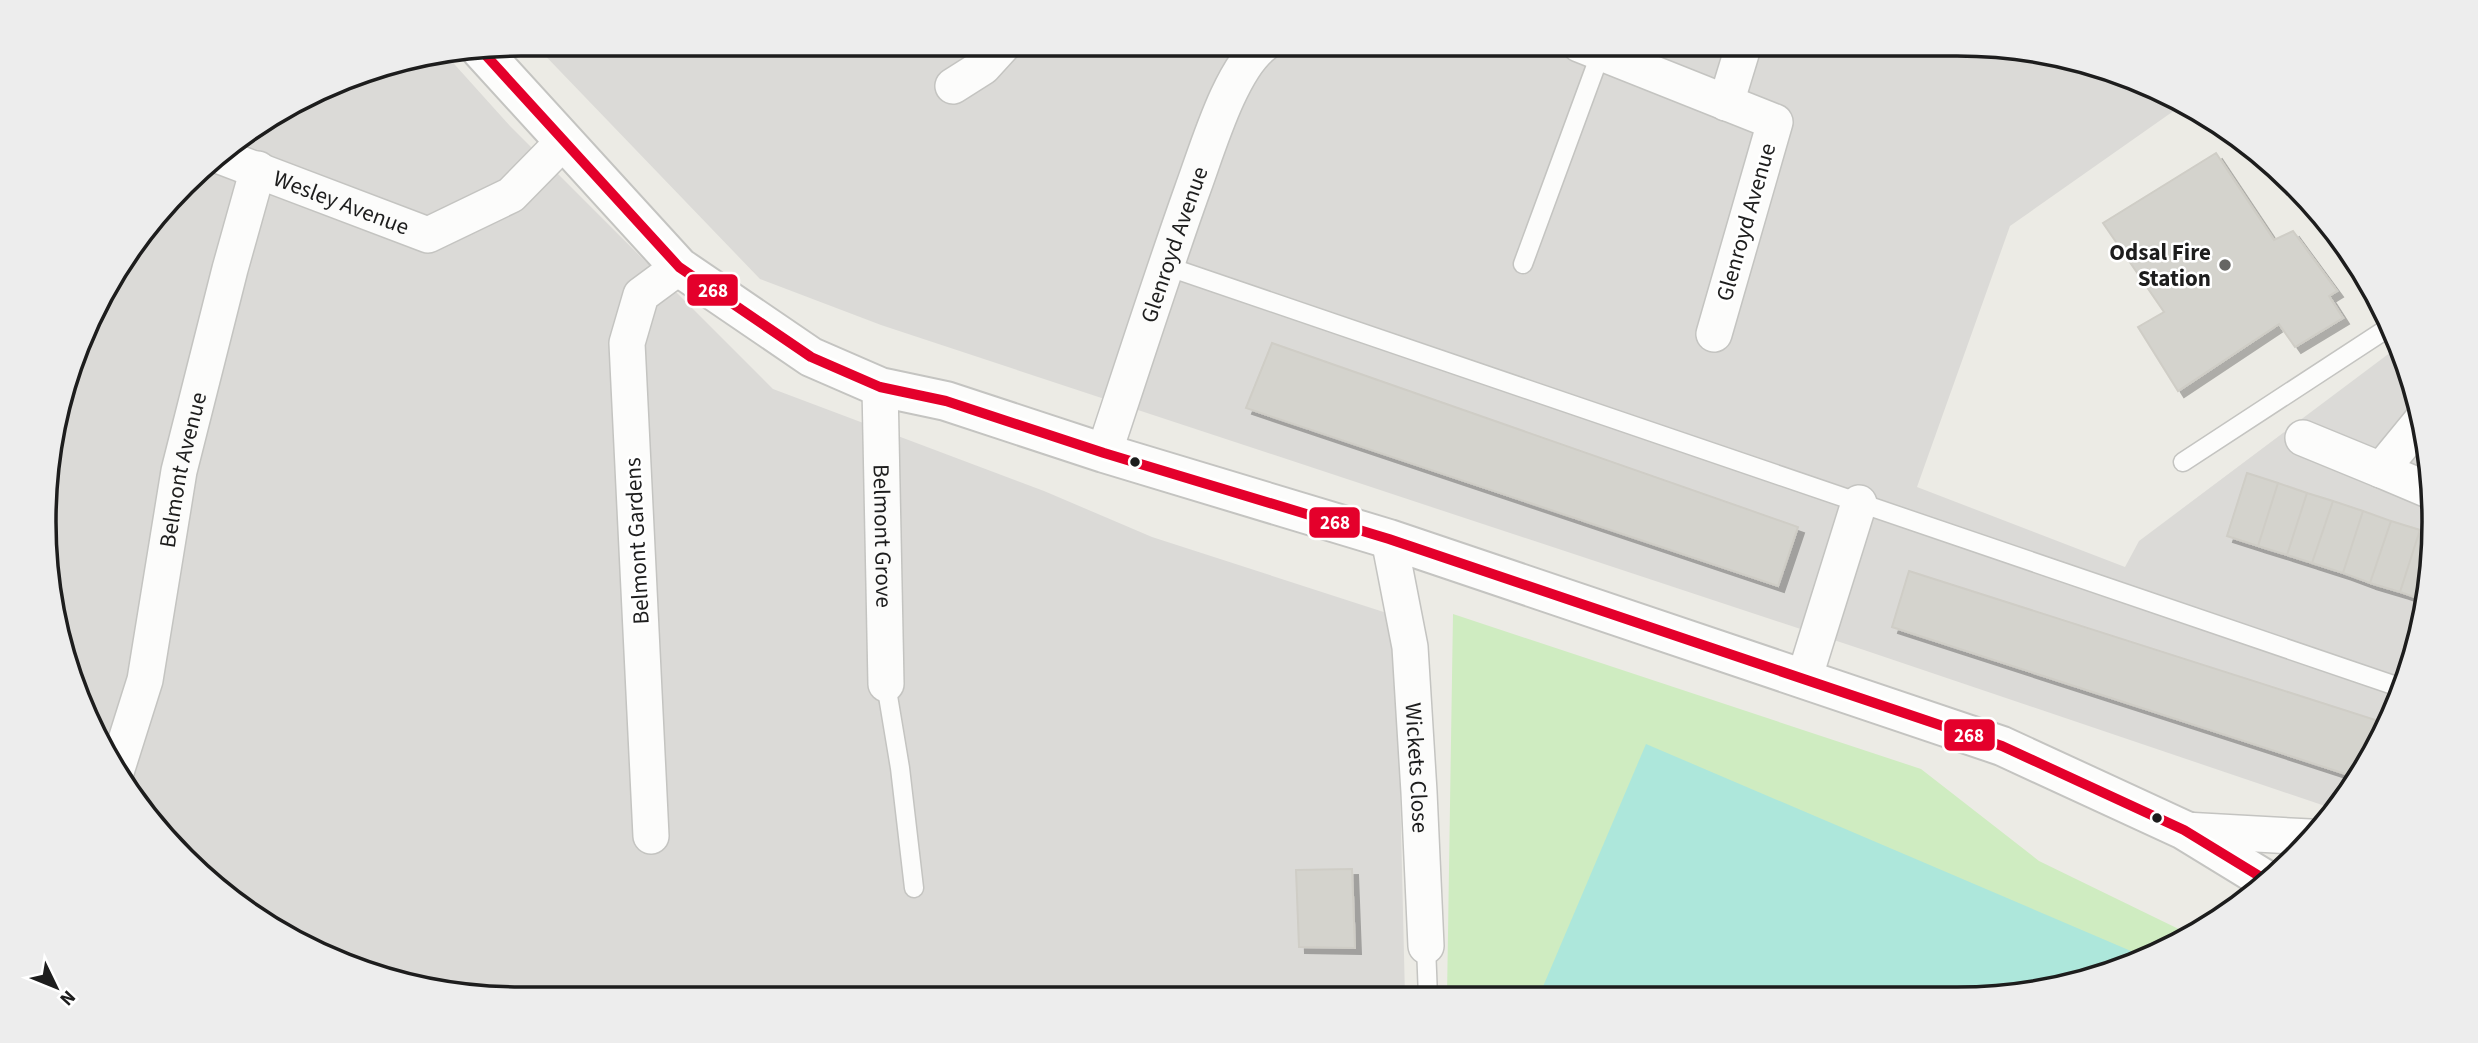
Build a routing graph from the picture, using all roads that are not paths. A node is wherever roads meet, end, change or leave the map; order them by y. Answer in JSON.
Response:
{"nodes":[{"id":1,"x":993,"y":56,"type":"edge"},
{"id":2,"x":1250,"y":56,"type":"edge"},
{"id":3,"x":1588,"y":56,"type":"edge"},
{"id":4,"x":1610,"y":56,"type":"edge"},
{"id":5,"x":1740,"y":56,"type":"edge"},
{"id":6,"x":488,"y":57,"type":"edge"},
{"id":7,"x":953,"y":86,"type":"dead end"},
{"id":8,"x":1726,"y":103,"type":"junction"},
{"id":9,"x":564,"y":141,"type":"junction"},
{"id":10,"x":230,"y":159,"type":"edge"},
{"id":11,"x":258,"y":169,"type":"junction"},
{"id":12,"x":1523,"y":264,"type":"dead end"},
{"id":13,"x":1166,"y":265,"type":"junction"},
{"id":14,"x":679,"y":267,"type":"junction"},
{"id":15,"x":2382,"y":332,"type":"edge"},
{"id":16,"x":1714,"y":334,"type":"dead end"},
{"id":17,"x":880,"y":387,"type":"junction"},
{"id":18,"x":2413,"y":431,"type":"edge"},
{"id":19,"x":2302,"y":438,"type":"dead end"},
{"id":20,"x":1104,"y":453,"type":"junction"},
{"id":21,"x":2183,"y":461,"type":"dead end"},
{"id":22,"x":2381,"y":470,"type":"junction"},
{"id":23,"x":2421,"y":487,"type":"edge"},
{"id":24,"x":1859,"y":503,"type":"junction"},
{"id":25,"x":1389,"y":539,"type":"junction"},
{"id":26,"x":1804,"y":679,"type":"junction"},
{"id":27,"x":886,"y":684,"type":"joint"},
{"id":28,"x":2392,"y":685,"type":"edge"},
{"id":29,"x":120,"y":758,"type":"edge"},
{"id":30,"x":2185,"y":830,"type":"junction"},
{"id":31,"x":651,"y":836,"type":"dead end"},
{"id":32,"x":2299,"y":836,"type":"edge"},
{"id":33,"x":2258,"y":875,"type":"edge"},
{"id":34,"x":914,"y":888,"type":"dead end"},
{"id":35,"x":1426,"y":946,"type":"joint"},
{"id":36,"x":1428,"y":987,"type":"edge"}],
"edges":[{"from":1,"to":7,"type":"street"},
{"from":2,"to":13,"type":"street","name":"Glenroyd Avenue"},
{"from":3,"to":12,"type":"lane"},
{"from":4,"to":8,"type":"street","name":"Glenroyd Avenue"},
{"from":5,"to":8,"type":"street"},
{"from":6,"to":9,"type":"street"},
{"from":8,"to":16,"type":"street","name":"Glenroyd Avenue"},
{"from":9,"to":11,"type":"street","name":"Wesley Avenue"},
{"from":9,"to":14,"type":"street"},
{"from":10,"to":11,"type":"street","name":"Wesley Avenue"},
{"from":11,"to":29,"type":"street","name":"Belmont Avenue"},
{"from":13,"to":20,"type":"street","name":"Glenroyd Avenue"},
{"from":13,"to":24,"type":"lane"},
{"from":14,"to":17,"type":"street"},
{"from":14,"to":31,"type":"street","name":"Belmont Gardens"},
{"from":15,"to":21,"type":"lane"},
{"from":17,"to":20,"type":"street"},
{"from":17,"to":27,"type":"street","name":"Belmont Grove"},
{"from":18,"to":22,"type":"street"},
{"from":19,"to":22,"type":"street"},
{"from":20,"to":25,"type":"street"},
{"from":22,"to":23,"type":"street"},
{"from":24,"to":26,"type":"street"},
{"from":24,"to":28,"type":"lane"},
{"from":25,"to":26,"type":"street"},
{"from":25,"to":35,"type":"street","name":"Wickets Close"},
{"from":26,"to":30,"type":"street"},
{"from":27,"to":34,"type":"lane"},
{"from":30,"to":32,"type":"street"},
{"from":30,"to":33,"type":"street"},
{"from":35,"to":36,"type":"lane","name":"Wickets Close"}]}
